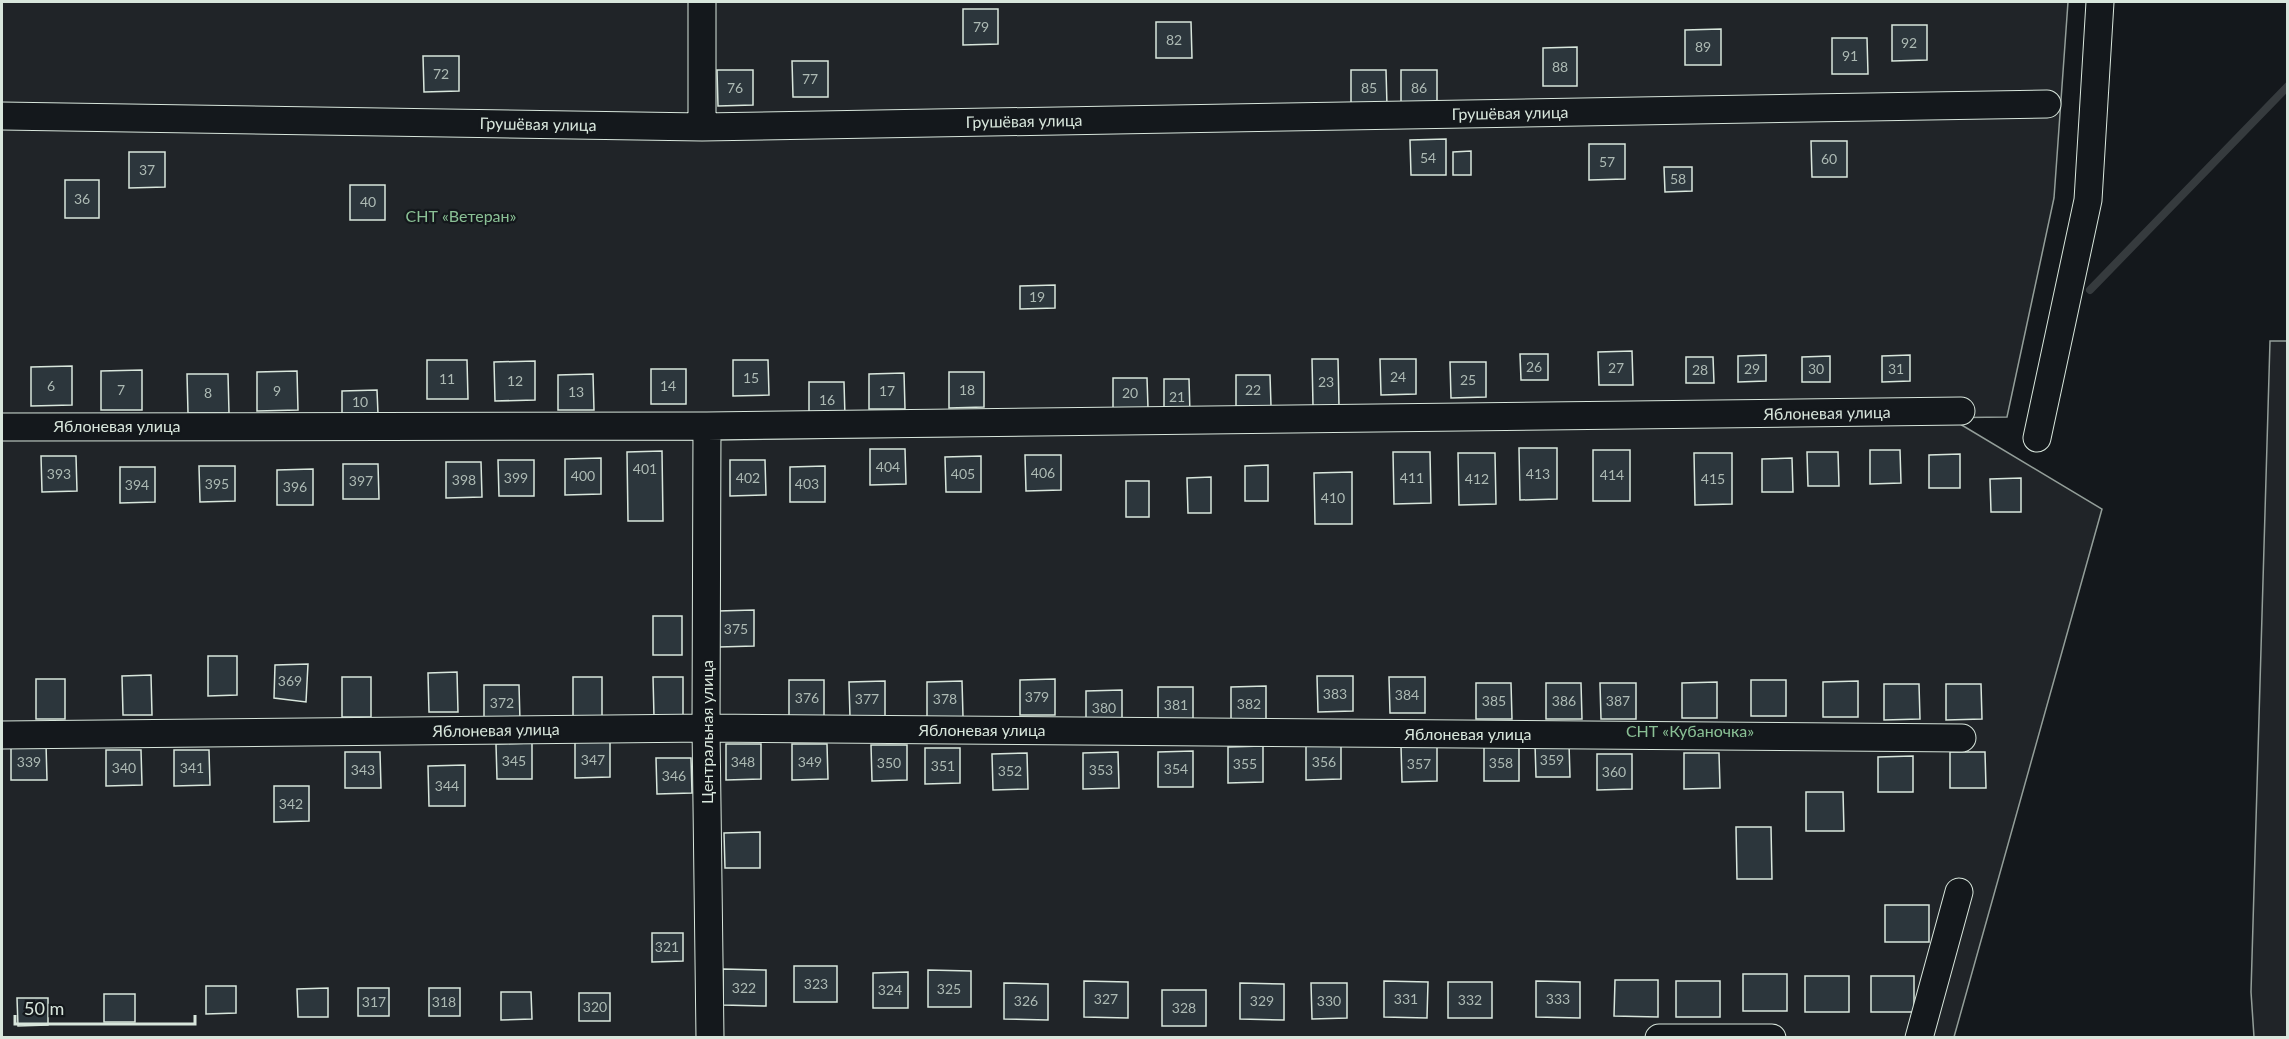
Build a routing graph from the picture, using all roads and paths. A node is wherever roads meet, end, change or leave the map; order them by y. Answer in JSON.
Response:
{"nodes":[{"id":1,"x":702,"y":2,"type":"edge"},
{"id":2,"x":2100,"y":2,"type":"edge"},
{"id":3,"x":2047,"y":104,"type":"dead end"},
{"id":4,"x":2,"y":116,"type":"edge"},
{"id":5,"x":702,"y":127,"type":"junction"},
{"id":6,"x":1961,"y":411,"type":"dead end"},
{"id":7,"x":707,"y":426,"type":"junction"},
{"id":8,"x":2,"y":427,"type":"edge"},
{"id":9,"x":2037,"y":438,"type":"dead end"},
{"id":10,"x":706,"y":728,"type":"junction"},
{"id":11,"x":2,"y":735,"type":"edge"},
{"id":12,"x":1962,"y":738,"type":"dead end"},
{"id":13,"x":1959,"y":892,"type":"dead end"},
{"id":14,"x":710,"y":1038,"type":"edge"},
{"id":15,"x":1659,"y":1038,"type":"edge"},
{"id":16,"x":1772,"y":1038,"type":"edge"},
{"id":17,"x":1919,"y":1038,"type":"edge"}],
"edges":[{"from":1,"to":5,"type":"street"},
{"from":2,"to":9,"type":"street"},
{"from":3,"to":5,"type":"street","name":"Грушёвая улица"},
{"from":4,"to":5,"type":"street","name":"Грушёвая улица"},
{"from":6,"to":7,"type":"street","name":"Яблоневая улица"},
{"from":7,"to":8,"type":"street","name":"Яблоневая улица"},
{"from":7,"to":10,"type":"street","name":"Центральная улица"},
{"from":10,"to":11,"type":"street","name":"Яблоневая улица"},
{"from":10,"to":12,"type":"street","name":"Яблоневая улица"},
{"from":10,"to":14,"type":"street","name":"Центральная улица"},
{"from":13,"to":17,"type":"street"},
{"from":15,"to":16,"type":"street"}]}
